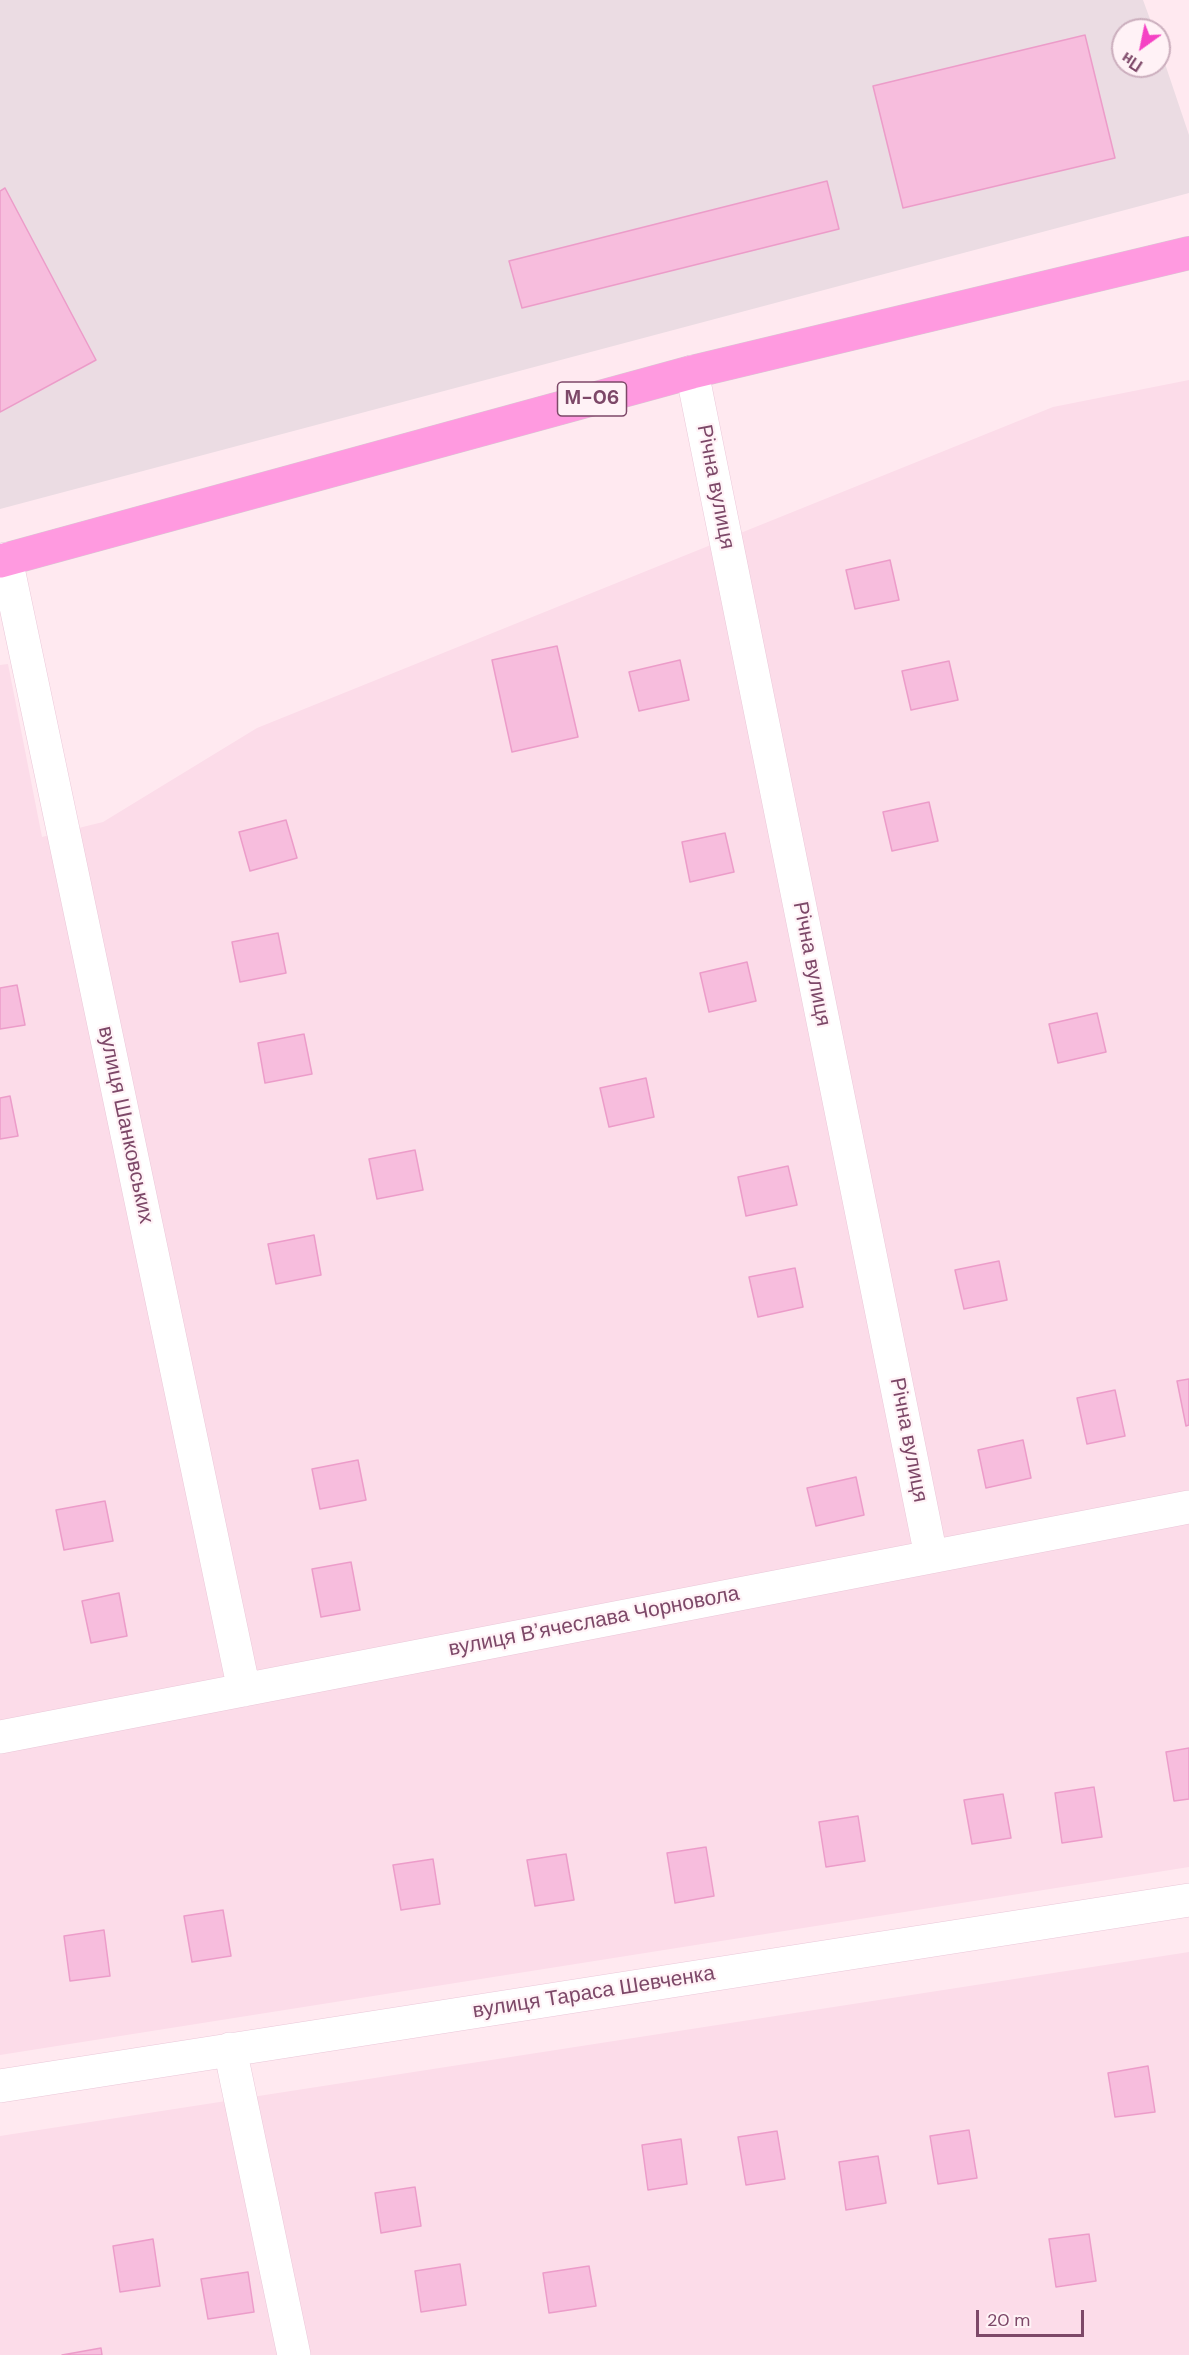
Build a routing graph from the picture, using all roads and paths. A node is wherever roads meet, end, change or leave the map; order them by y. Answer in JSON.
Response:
{"nodes":[{"id":1,"x":1189,"y":253,"type":"edge"},
{"id":2,"x":692,"y":372,"type":"junction"},
{"id":3,"x":3,"y":560,"type":"edge"},
{"id":4,"x":1189,"y":1507,"type":"edge"},
{"id":5,"x":931,"y":1556,"type":"junction"},
{"id":6,"x":244,"y":1690,"type":"junction"},
{"id":7,"x":0,"y":1737,"type":"edge"},
{"id":8,"x":1189,"y":1900,"type":"edge"},
{"id":9,"x":230,"y":2049,"type":"junction"},
{"id":10,"x":0,"y":2086,"type":"edge"},
{"id":11,"x":294,"y":2355,"type":"edge"}],
"edges":[{"from":1,"to":2,"type":"highway","number":"М-06"},
{"from":2,"to":3,"type":"highway","number":"М-06"},
{"from":2,"to":5,"type":"street","name":"Річна вулиця"},
{"from":3,"to":6,"type":"street","name":"вулиця Шанковських"},
{"from":4,"to":5,"type":"street","name":"вулиця Вʼячеслава Чорновола"},
{"from":5,"to":6,"type":"street","name":"вулиця Вʼячеслава Чорновола"},
{"from":6,"to":7,"type":"street","name":"вулиця Вʼячеслава Чорновола"},
{"from":8,"to":9,"type":"street","name":"вулиця Тараса Шевченка"},
{"from":9,"to":10,"type":"street","name":"вулиця Тараса Шевченка"},
{"from":9,"to":11,"type":"street"}]}
